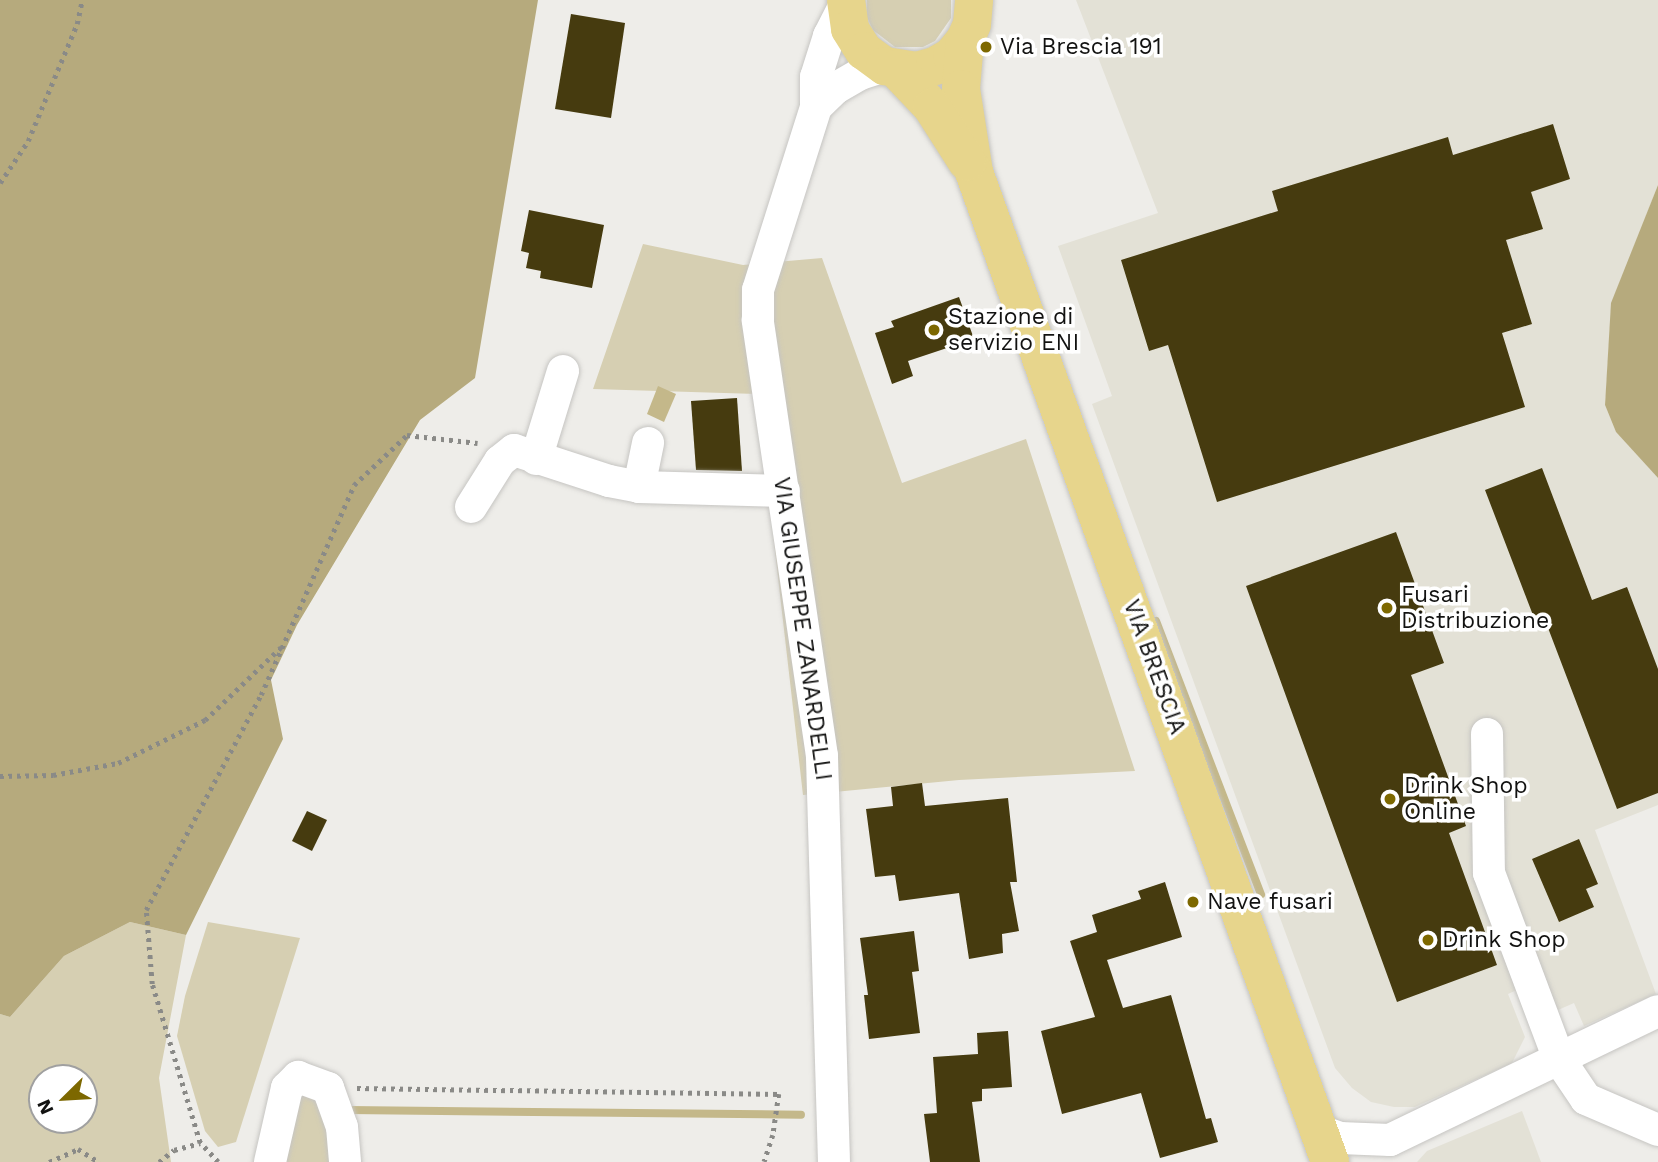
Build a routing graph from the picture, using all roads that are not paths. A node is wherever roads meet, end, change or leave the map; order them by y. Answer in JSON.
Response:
{"nodes":[{"id":1,"x":846,"y":1,"type":"edge"},
{"id":2,"x":974,"y":12,"type":"edge"},
{"id":3,"x":891,"y":68,"type":"junction"},
{"id":4,"x":816,"y":107,"type":"junction"},
{"id":5,"x":974,"y":172,"type":"junction"},
{"id":6,"x":563,"y":371,"type":"dead end"},
{"id":7,"x":648,"y":443,"type":"dead end"},
{"id":8,"x":525,"y":454,"type":"junction"},
{"id":9,"x":639,"y":487,"type":"junction"},
{"id":10,"x":784,"y":491,"type":"junction"},
{"id":11,"x":471,"y":507,"type":"dead end"},
{"id":12,"x":1487,"y":734,"type":"dead end"},
{"id":13,"x":1224,"y":862,"type":"junction"},
{"id":14,"x":1658,"y":1011,"type":"edge"},
{"id":15,"x":1559,"y":1059,"type":"junction"},
{"id":16,"x":1658,"y":1130,"type":"edge"},
{"id":17,"x":1325,"y":1147,"type":"edge"},
{"id":18,"x":1383,"y":1151,"type":"edge"},
{"id":19,"x":270,"y":1162,"type":"edge"},
{"id":20,"x":345,"y":1162,"type":"edge"},
{"id":21,"x":834,"y":1162,"type":"edge"}],
"edges":[{"from":1,"to":3,"type":"main road","name":"VIA BRESCIA"},
{"from":1,"to":4,"type":"street","name":"VIA GIUSEPPE ZANARDELLI"},
{"from":2,"to":3,"type":"main road","name":"VIA BRESCIA"},
{"from":2,"to":5,"type":"main road","name":"VIA BRESCIA"},
{"from":3,"to":4,"type":"street"},
{"from":3,"to":5,"type":"main road","name":"VIA BRESCIA"},
{"from":4,"to":10,"type":"street","name":"VIA GIUSEPPE ZANARDELLI"},
{"from":5,"to":13,"type":"main road","name":"VIA BRESCIA"},
{"from":6,"to":8,"type":"street"},
{"from":7,"to":9,"type":"street"},
{"from":8,"to":9,"type":"street"},
{"from":8,"to":11,"type":"street"},
{"from":9,"to":10,"type":"street"},
{"from":10,"to":21,"type":"street","name":"VIA GIUSEPPE ZANARDELLI"},
{"from":12,"to":15,"type":"street"},
{"from":13,"to":17,"type":"main road","name":"VIA BRESCIA"},
{"from":13,"to":18,"type":"street"},
{"from":14,"to":15,"type":"street"},
{"from":15,"to":16,"type":"street"},
{"from":15,"to":18,"type":"street"},
{"from":17,"to":18,"type":"street"},
{"from":19,"to":20,"type":"street"}]}
